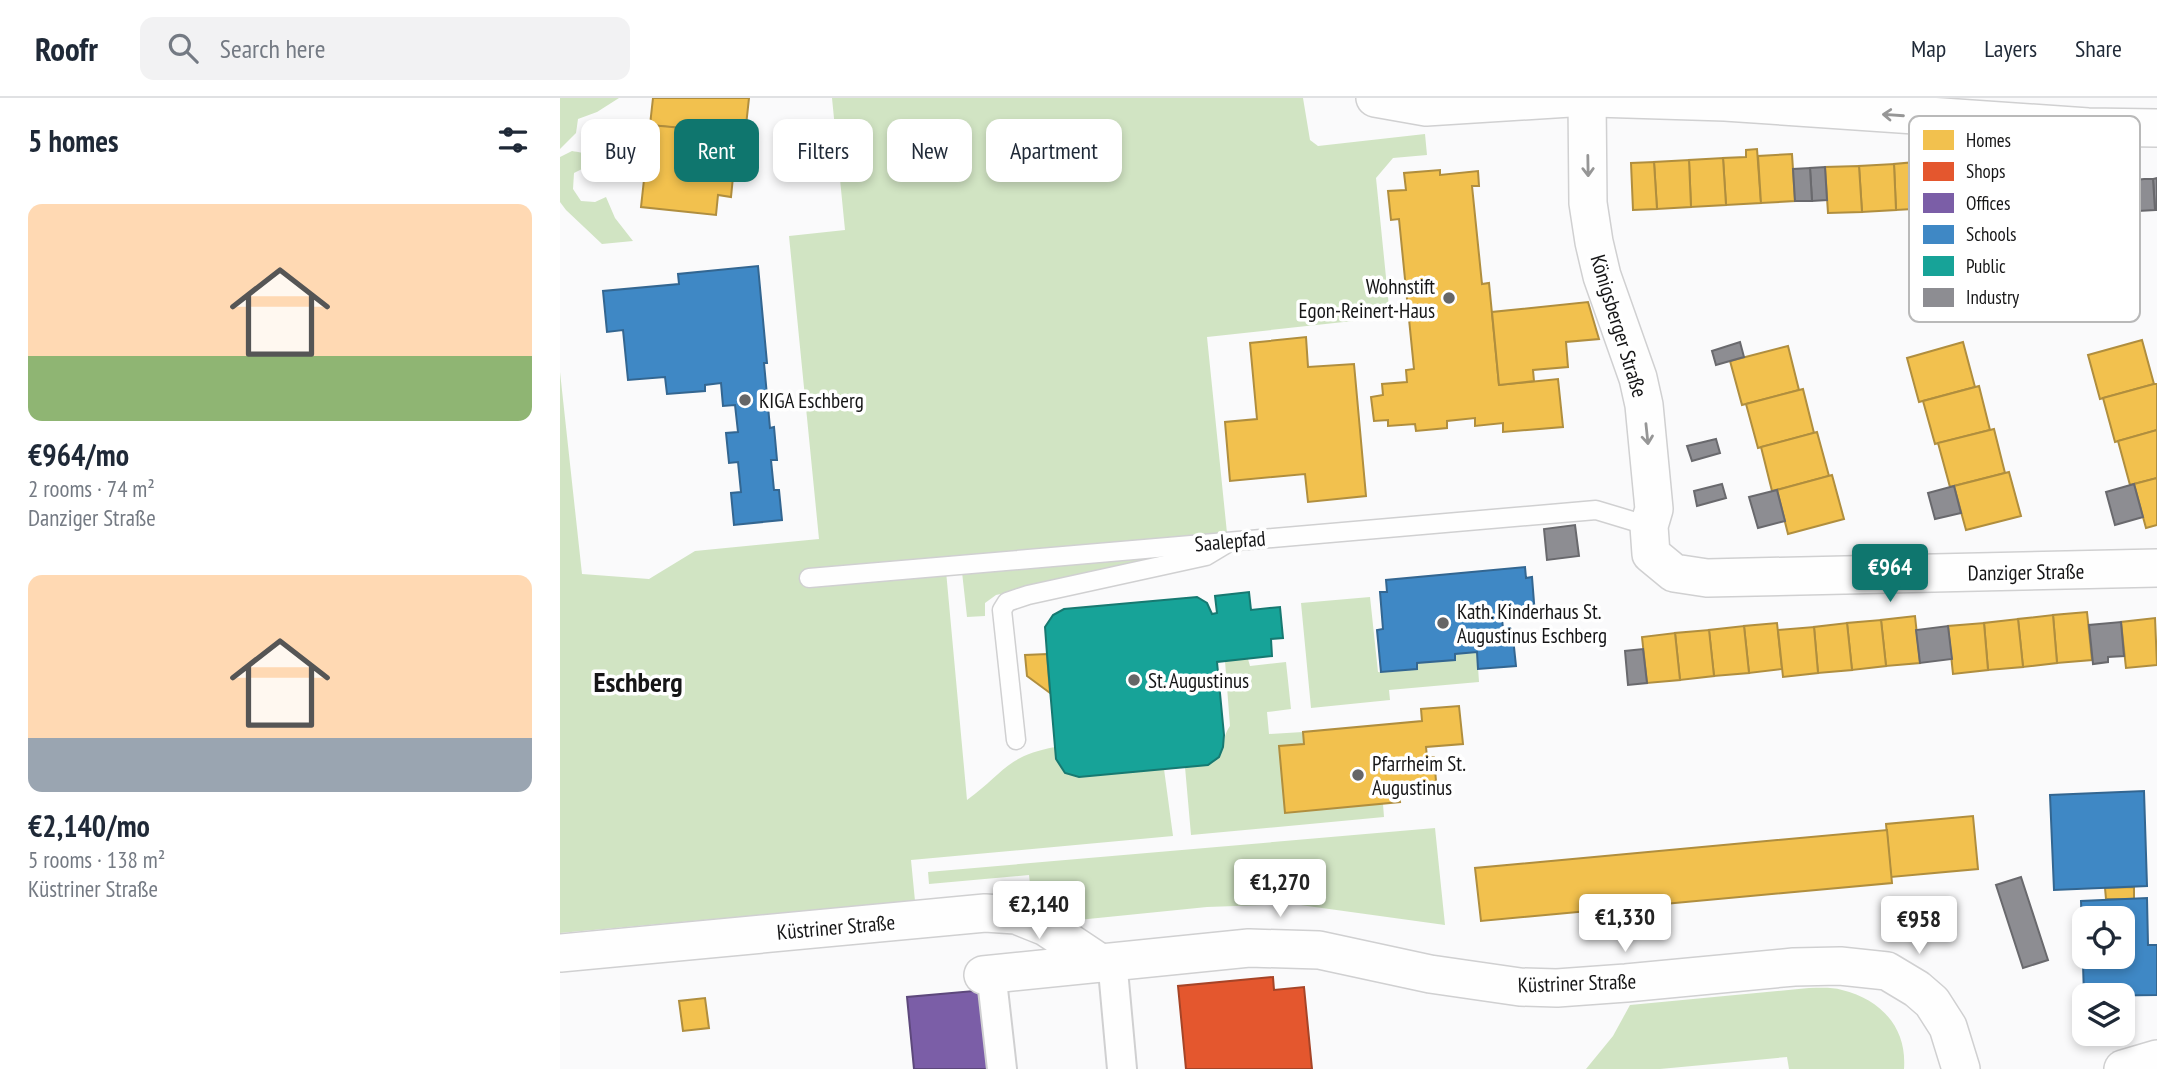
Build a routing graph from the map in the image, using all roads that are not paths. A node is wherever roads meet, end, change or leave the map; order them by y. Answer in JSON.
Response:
{"nodes":[{"id":1,"x":1375,"y":98,"type":"edge"},
{"id":2,"x":1570,"y":98,"type":"edge"},
{"id":3,"x":1587,"y":98,"type":"edge"},
{"id":4,"x":1595,"y":98,"type":"edge"},
{"id":5,"x":1928,"y":116,"type":"edge"},
{"id":6,"x":1650,"y":540,"type":"junction"},
{"id":7,"x":1231,"y":541,"type":"junction"},
{"id":8,"x":2157,"y":568,"type":"edge"},
{"id":9,"x":809,"y":578,"type":"dead end"},
{"id":10,"x":1016,"y":740,"type":"dead end"},
{"id":11,"x":560,"y":953,"type":"edge"},
{"id":12,"x":1107,"y":972,"type":"junction"},
{"id":13,"x":988,"y":982,"type":"joint"},
{"id":14,"x":2157,"y":1059,"type":"edge"},
{"id":15,"x":1002,"y":1069,"type":"edge"},
{"id":16,"x":1122,"y":1069,"type":"edge"},
{"id":17,"x":1961,"y":1069,"type":"edge"},
{"id":18,"x":2123,"y":1069,"type":"edge"}],
"edges":[{"from":1,"to":2,"type":"street"},
{"from":3,"to":6,"type":"street","name":"Königsberger Straße","one_way":true},
{"from":5,"to":4,"type":"street","one_way":true},
{"from":6,"to":7,"type":"lane","name":"Saalepfad"},
{"from":6,"to":8,"type":"street","name":"Danziger Straße"},
{"from":7,"to":9,"type":"lane","name":"Saalepfad"},
{"from":7,"to":10,"type":"lane"},
{"from":11,"to":12,"type":"street","name":"Küstriner Straße"},
{"from":12,"to":13,"type":"street","name":"Küstriner Straße"},
{"from":12,"to":16,"type":"street"},
{"from":12,"to":17,"type":"street","name":"Küstriner Straße"},
{"from":13,"to":15,"type":"street"},
{"from":14,"to":18,"type":"street"}]}
